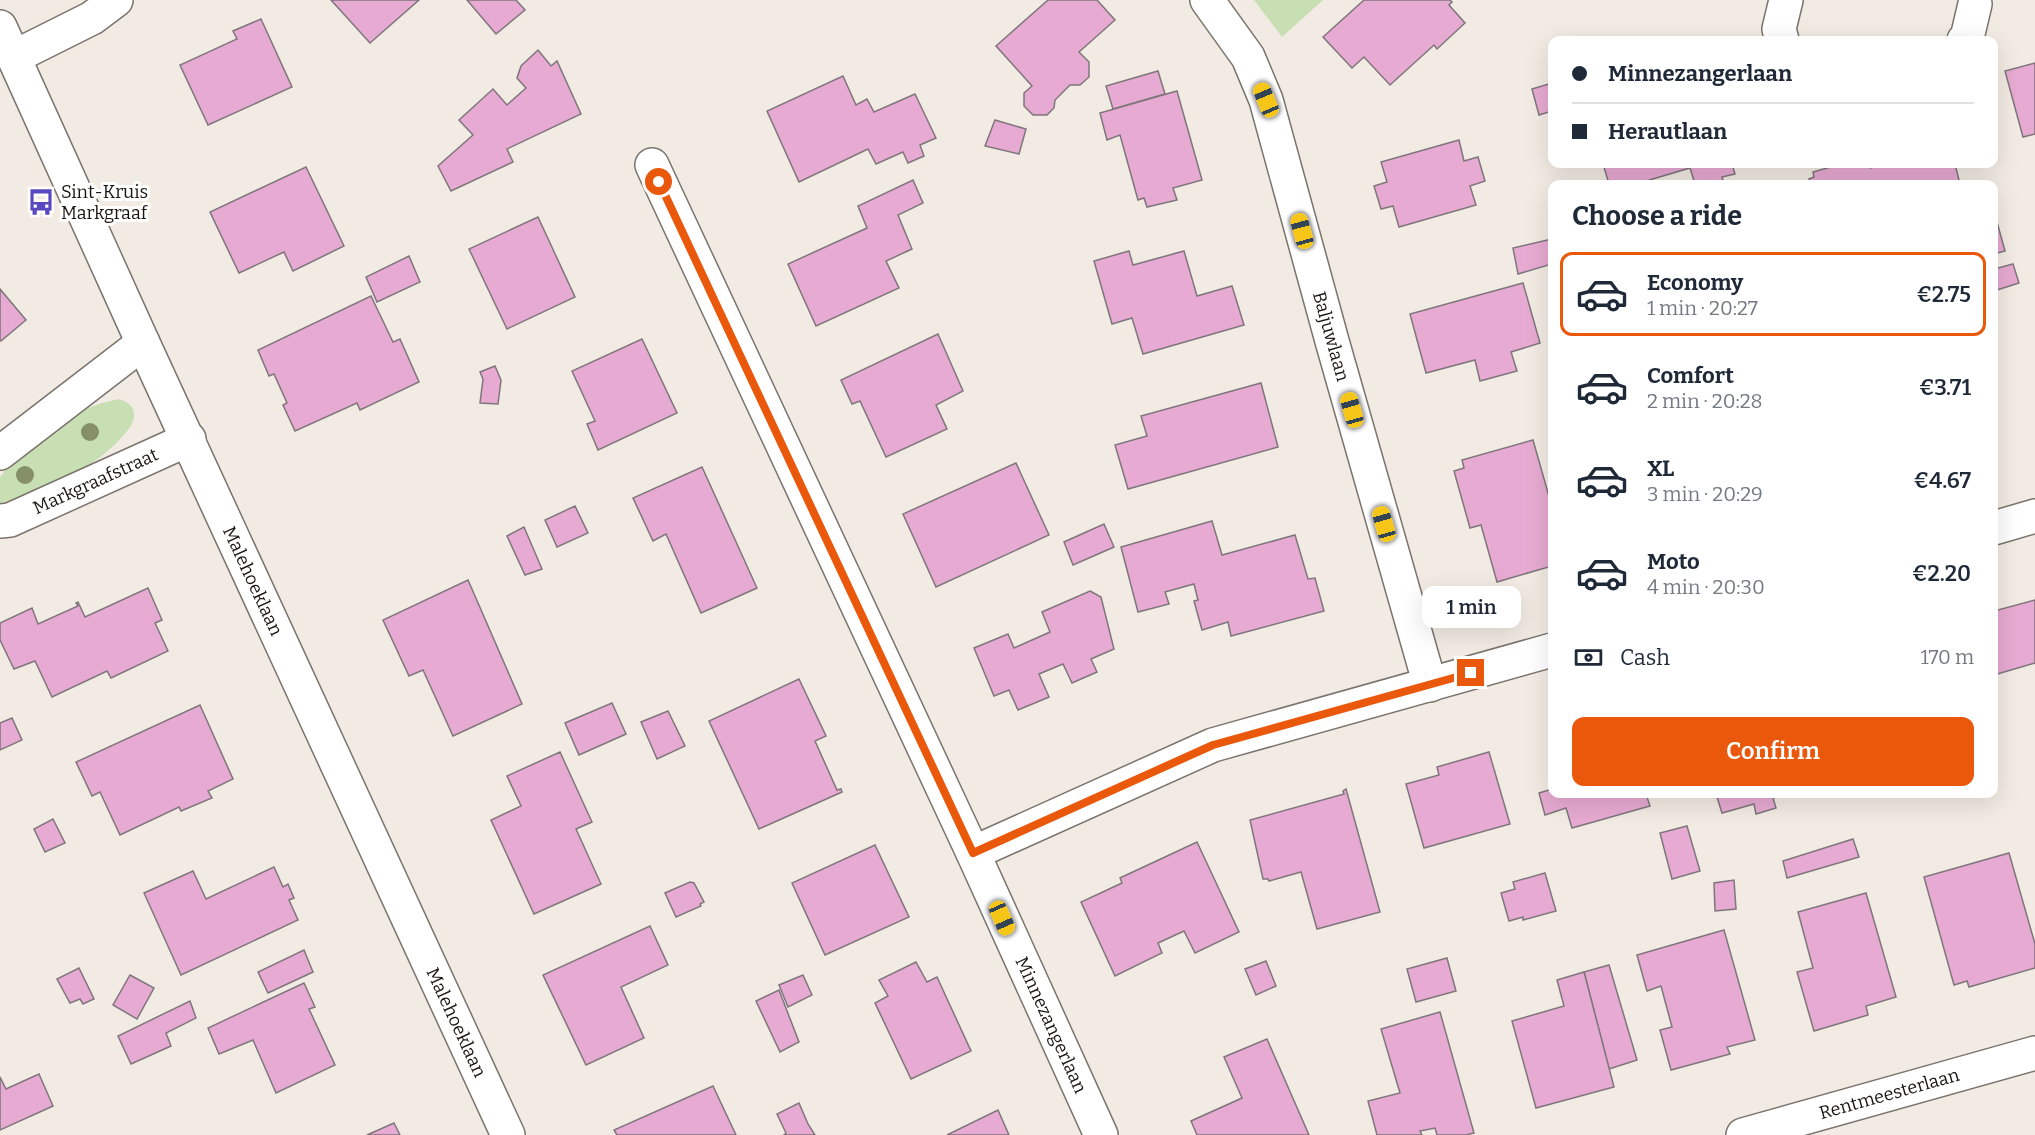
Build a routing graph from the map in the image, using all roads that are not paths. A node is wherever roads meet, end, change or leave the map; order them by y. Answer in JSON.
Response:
{"nodes":[{"id":1,"x":116,"y":0,"type":"edge"},
{"id":2,"x":1207,"y":0,"type":"edge"},
{"id":3,"x":1786,"y":0,"type":"edge"},
{"id":4,"x":1978,"y":1,"type":"edge"},
{"id":5,"x":0,"y":27,"type":"edge"},
{"id":6,"x":1781,"y":36,"type":"edge"},
{"id":7,"x":1967,"y":36,"type":"edge"},
{"id":8,"x":14,"y":57,"type":"junction"},
{"id":9,"x":652,"y":165,"type":"dead end"},
{"id":10,"x":142,"y":343,"type":"junction"},
{"id":11,"x":189,"y":439,"type":"junction"},
{"id":12,"x":0,"y":453,"type":"edge"},
{"id":13,"x":2035,"y":516,"type":"edge"},
{"id":14,"x":0,"y":521,"type":"edge"},
{"id":15,"x":1998,"y":527,"type":"edge"},
{"id":16,"x":1548,"y":652,"type":"edge"},
{"id":17,"x":1430,"y":685,"type":"junction"},
{"id":18,"x":973,"y":853,"type":"junction"},
{"id":19,"x":2035,"y":1053,"type":"edge"},
{"id":20,"x":508,"y":1135,"type":"edge"},
{"id":21,"x":1101,"y":1135,"type":"edge"},
{"id":22,"x":1743,"y":1135,"type":"edge"}],
"edges":[{"from":1,"to":8,"type":"street"},
{"from":2,"to":17,"type":"street","name":"Baljuwlaan"},
{"from":3,"to":6,"type":"street"},
{"from":4,"to":7,"type":"street"},
{"from":5,"to":8,"type":"street","name":"Malehoeklaan"},
{"from":8,"to":10,"type":"street","name":"Malehoeklaan"},
{"from":9,"to":18,"type":"street","name":"Minnezangerlaan"},
{"from":10,"to":11,"type":"street","name":"Malehoeklaan"},
{"from":10,"to":12,"type":"street"},
{"from":11,"to":14,"type":"street","name":"Markgraafstraat"},
{"from":11,"to":20,"type":"street","name":"Malehoeklaan"},
{"from":13,"to":15,"type":"street"},
{"from":16,"to":17,"type":"street"},
{"from":17,"to":18,"type":"street"},
{"from":18,"to":21,"type":"street","name":"Minnezangerlaan"},
{"from":19,"to":22,"type":"street","name":"Rentmeesterlaan"}]}
